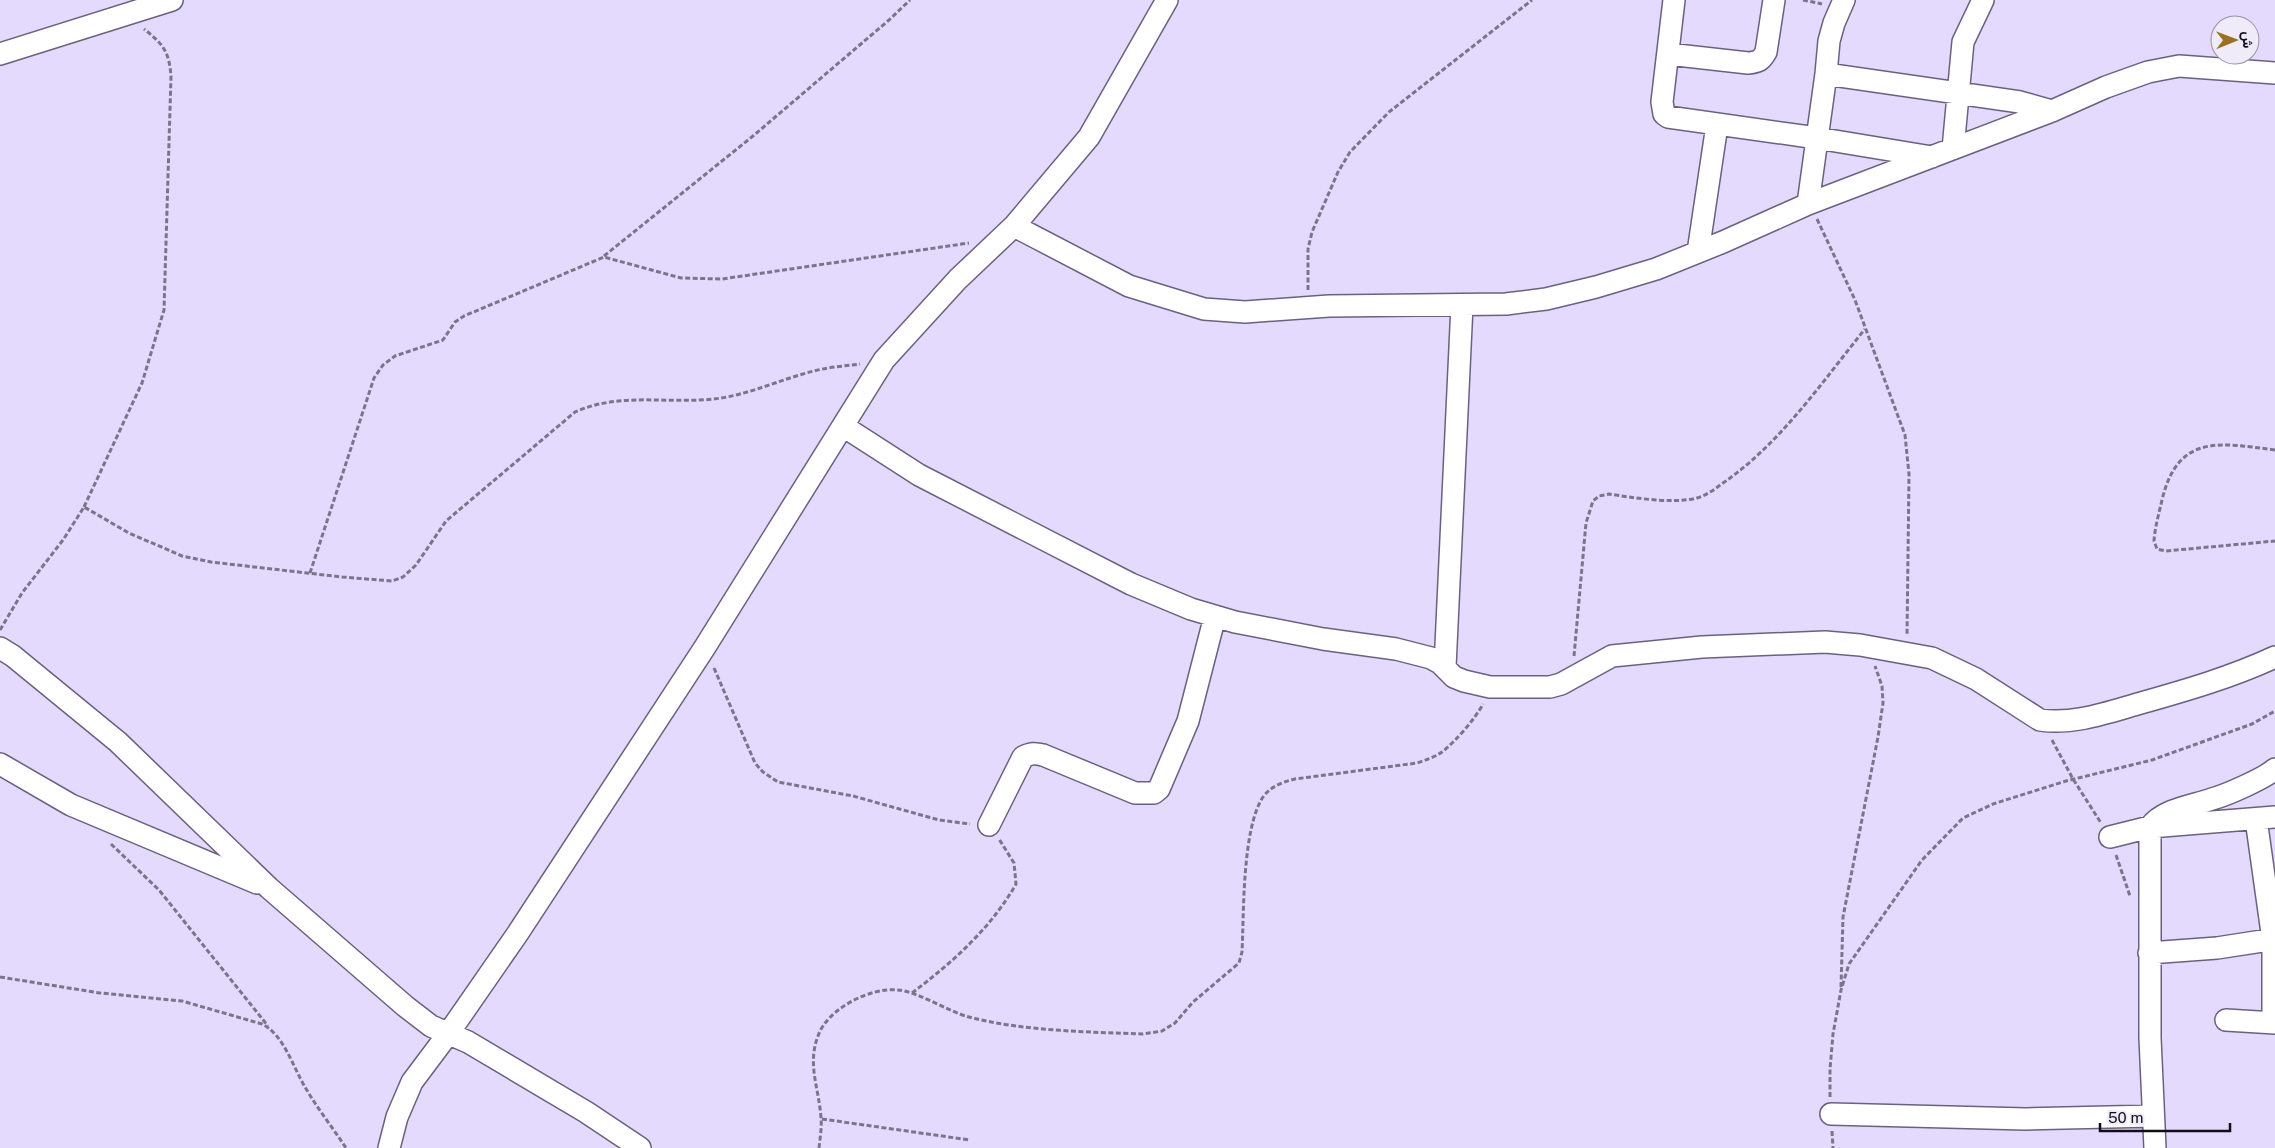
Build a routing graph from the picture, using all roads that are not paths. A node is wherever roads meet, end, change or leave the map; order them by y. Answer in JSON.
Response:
{"nodes":[{"id":1,"x":172,"y":0,"type":"edge"},
{"id":2,"x":1167,"y":0,"type":"edge"},
{"id":3,"x":1674,"y":0,"type":"edge"},
{"id":4,"x":1774,"y":0,"type":"edge"},
{"id":5,"x":1844,"y":0,"type":"edge"},
{"id":6,"x":1983,"y":0,"type":"edge"},
{"id":7,"x":0,"y":54,"type":"edge"},
{"id":8,"x":1668,"y":54,"type":"junction"},
{"id":9,"x":2275,"y":72,"type":"edge"},
{"id":10,"x":1826,"y":74,"type":"junction"},
{"id":11,"x":1957,"y":93,"type":"junction"},
{"id":12,"x":2052,"y":111,"type":"junction"},
{"id":13,"x":1717,"y":125,"type":"junction"},
{"id":14,"x":1817,"y":138,"type":"junction"},
{"id":15,"x":1953,"y":148,"type":"junction"},
{"id":16,"x":1932,"y":157,"type":"junction"},
{"id":17,"x":1808,"y":204,"type":"junction"},
{"id":18,"x":1014,"y":226,"type":"junction"},
{"id":19,"x":1698,"y":252,"type":"junction"},
{"id":20,"x":1462,"y":305,"type":"junction"},
{"id":21,"x":843,"y":426,"type":"junction"},
{"id":22,"x":1215,"y":616,"type":"junction"},
{"id":23,"x":0,"y":648,"type":"edge"},
{"id":24,"x":2275,"y":657,"type":"edge"},
{"id":25,"x":1445,"y":667,"type":"junction"},
{"id":26,"x":0,"y":764,"type":"edge"},
{"id":27,"x":2275,"y":769,"type":"edge"},
{"id":28,"x":2265,"y":818,"type":"edge"},
{"id":29,"x":989,"y":825,"type":"road end"},
{"id":30,"x":2150,"y":827,"type":"junction"},
{"id":31,"x":2110,"y":837,"type":"dead end"},
{"id":32,"x":269,"y":888,"type":"junction"},
{"id":33,"x":2274,"y":940,"type":"edge"},
{"id":34,"x":2150,"y":953,"type":"junction"},
{"id":35,"x":2226,"y":1020,"type":"dead end"},
{"id":36,"x":2274,"y":1023,"type":"edge"},
{"id":37,"x":448,"y":1034,"type":"junction"},
{"id":38,"x":1830,"y":1114,"type":"road end"},
{"id":39,"x":2154,"y":1116,"type":"junction"},
{"id":40,"x":388,"y":1148,"type":"edge"},
{"id":41,"x":640,"y":1148,"type":"edge"},
{"id":42,"x":2155,"y":1148,"type":"edge"}],
"edges":[{"from":1,"to":7,"type":"street"},
{"from":2,"to":18,"type":"street"},
{"from":3,"to":8,"type":"street"},
{"from":4,"to":8,"type":"street"},
{"from":5,"to":10,"type":"street"},
{"from":6,"to":11,"type":"street"},
{"from":8,"to":13,"type":"street"},
{"from":9,"to":12,"type":"street"},
{"from":10,"to":11,"type":"street"},
{"from":10,"to":14,"type":"street"},
{"from":11,"to":12,"type":"street"},
{"from":11,"to":15,"type":"street"},
{"from":12,"to":15,"type":"street"},
{"from":13,"to":14,"type":"street"},
{"from":13,"to":19,"type":"street"},
{"from":14,"to":16,"type":"street"},
{"from":14,"to":17,"type":"street"},
{"from":15,"to":16,"type":"street"},
{"from":16,"to":17,"type":"street"},
{"from":17,"to":19,"type":"street"},
{"from":18,"to":20,"type":"street"},
{"from":18,"to":21,"type":"street"},
{"from":19,"to":20,"type":"street"},
{"from":20,"to":25,"type":"street"},
{"from":21,"to":22,"type":"street"},
{"from":21,"to":37,"type":"street"},
{"from":22,"to":25,"type":"street"},
{"from":22,"to":29,"type":"street"},
{"from":23,"to":32,"type":"street"},
{"from":24,"to":25,"type":"street"},
{"from":26,"to":32,"type":"street"},
{"from":27,"to":30,"type":"street"},
{"from":28,"to":30,"type":"street"},
{"from":28,"to":33,"type":"street"},
{"from":30,"to":31,"type":"street"},
{"from":30,"to":34,"type":"street"},
{"from":32,"to":37,"type":"street"},
{"from":33,"to":34,"type":"street"},
{"from":33,"to":36,"type":"street"},
{"from":34,"to":39,"type":"street"},
{"from":35,"to":36,"type":"street"},
{"from":37,"to":40,"type":"street"},
{"from":37,"to":41,"type":"street"},
{"from":38,"to":39,"type":"street"},
{"from":39,"to":42,"type":"street"}]}
